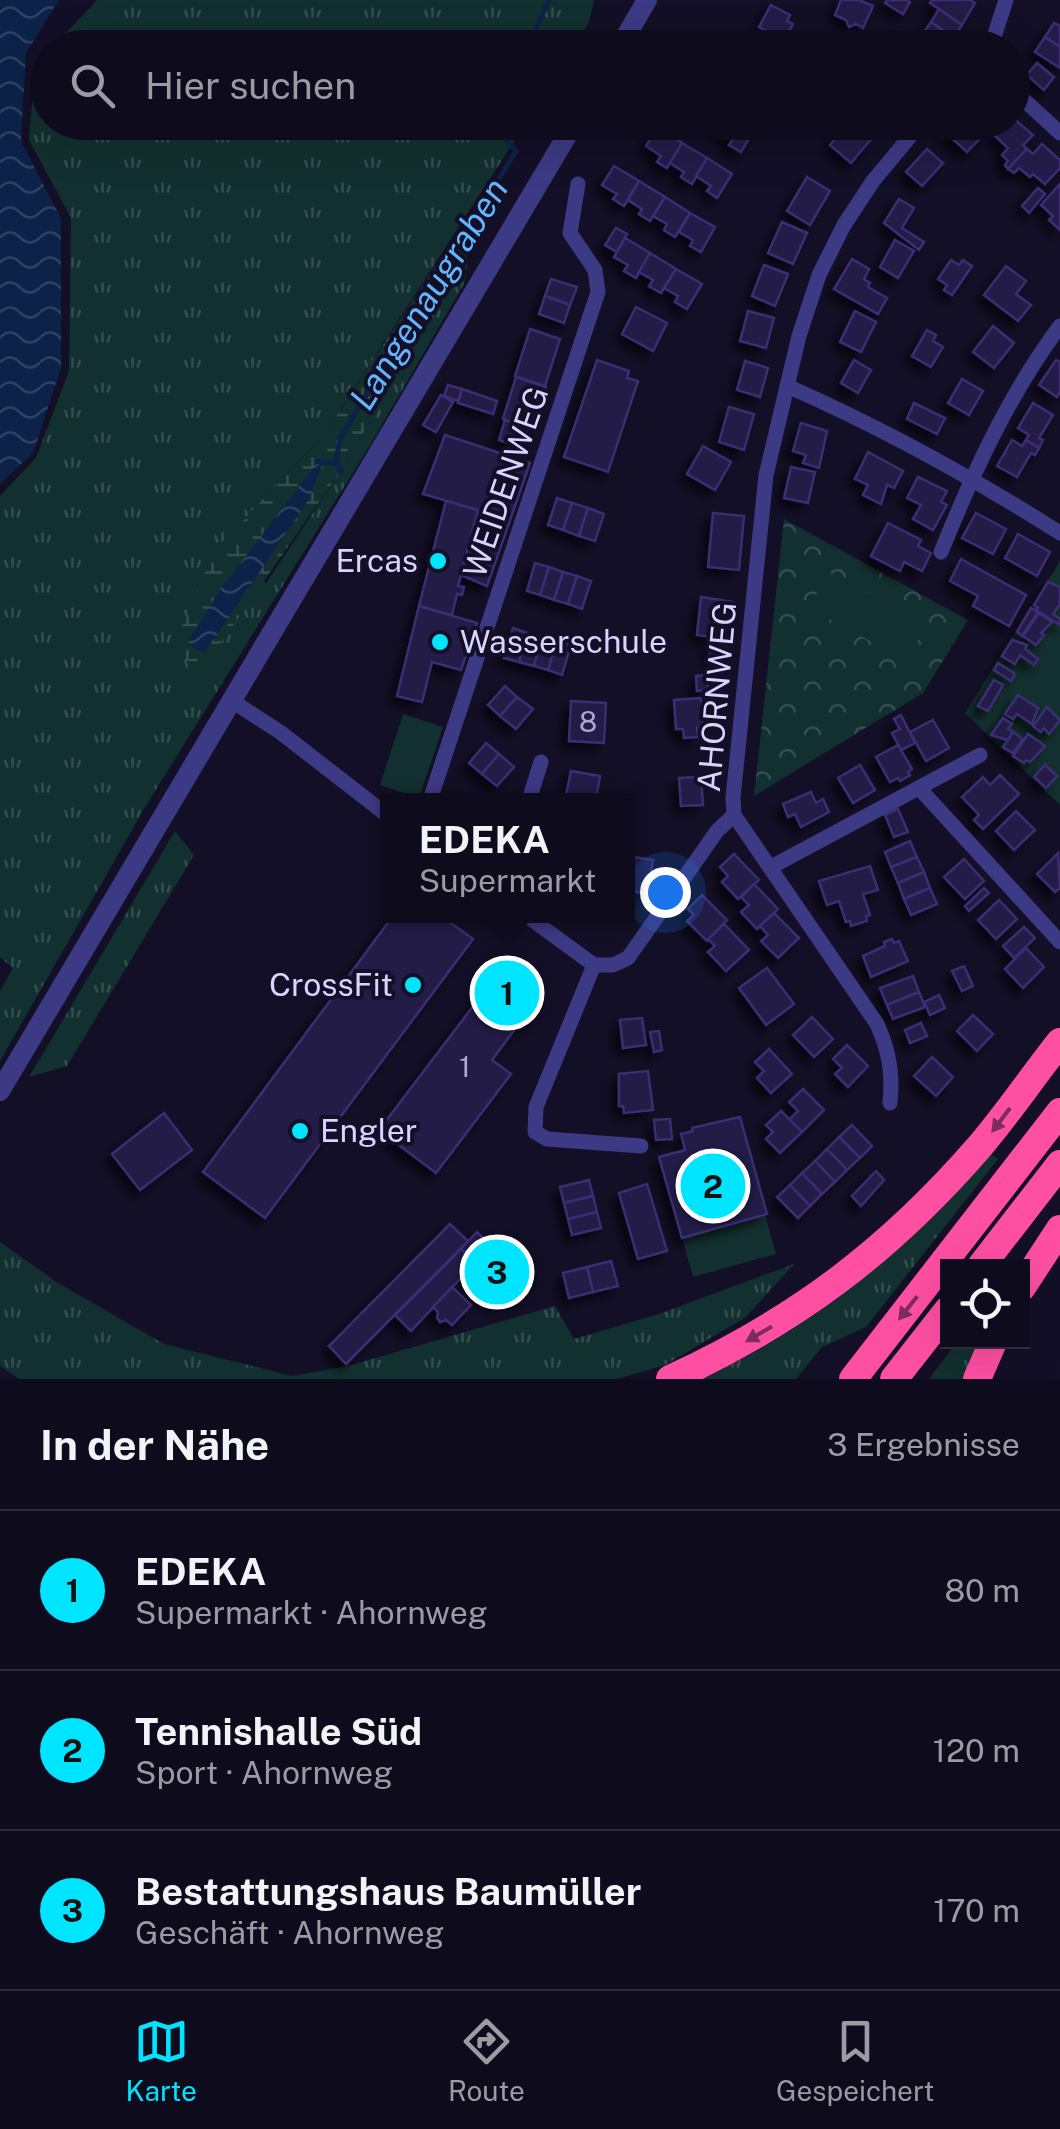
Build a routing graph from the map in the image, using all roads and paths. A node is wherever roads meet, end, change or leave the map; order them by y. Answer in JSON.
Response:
{"nodes":[{"id":1,"x":1006,"y":0,"type":"edge"},
{"id":2,"x":646,"y":1,"type":"edge"},
{"id":3,"x":629,"y":30,"type":"edge"},
{"id":4,"x":996,"y":30,"type":"edge"},
{"id":5,"x":1030,"y":106,"type":"edge"},
{"id":6,"x":1060,"y":133,"type":"edge"},
{"id":7,"x":564,"y":140,"type":"edge"},
{"id":8,"x":907,"y":140,"type":"edge"},
{"id":9,"x":578,"y":184,"type":"dead end"},
{"id":10,"x":1060,"y":326,"type":"edge"},
{"id":11,"x":788,"y":386,"type":"junction"},
{"id":12,"x":972,"y":477,"type":"junction"},
{"id":13,"x":1060,"y":532,"type":"edge"},
{"id":14,"x":941,"y":552,"type":"dead end"},
{"id":15,"x":232,"y":701,"type":"junction"},
{"id":16,"x":980,"y":755,"type":"dead end"},
{"id":17,"x":541,"y":762,"type":"dead end"},
{"id":18,"x":920,"y":788,"type":"junction"},
{"id":19,"x":432,"y":793,"type":"edge"},
{"id":20,"x":530,"y":793,"type":"edge"},
{"id":21,"x":380,"y":810,"type":"edge"},
{"id":22,"x":734,"y":816,"type":"junction"},
{"id":23,"x":771,"y":867,"type":"junction"},
{"id":24,"x":536,"y":923,"type":"edge"},
{"id":25,"x":1060,"y":942,"type":"edge"},
{"id":26,"x":594,"y":965,"type":"junction"},
{"id":27,"x":1060,"y":1042,"type":"edge"},
{"id":28,"x":0,"y":1091,"type":"edge"},
{"id":29,"x":890,"y":1102,"type":"dead end"},
{"id":30,"x":1060,"y":1112,"type":"edge"},
{"id":31,"x":642,"y":1146,"type":"dead end"},
{"id":32,"x":1060,"y":1164,"type":"edge"},
{"id":33,"x":1060,"y":1229,"type":"edge"},
{"id":34,"x":986,"y":1259,"type":"edge"},
{"id":35,"x":1030,"y":1275,"type":"edge"},
{"id":36,"x":940,"y":1321,"type":"edge"},
{"id":37,"x":990,"y":1349,"type":"edge"},
{"id":38,"x":908,"y":1367,"type":"edge"},
{"id":39,"x":670,"y":1379,"type":"edge"},
{"id":40,"x":853,"y":1379,"type":"edge"},
{"id":41,"x":894,"y":1379,"type":"edge"},
{"id":42,"x":977,"y":1379,"type":"edge"}],
"edges":[{"from":1,"to":4,"type":"street"},
{"from":2,"to":3,"type":"street"},
{"from":5,"to":6,"type":"street"},
{"from":7,"to":15,"type":"street"},
{"from":8,"to":11,"type":"street","name":"AHORNWEG"},
{"from":9,"to":19,"type":"street","name":"WEIDENWEG"},
{"from":10,"to":12,"type":"street"},
{"from":11,"to":12,"type":"street"},
{"from":11,"to":22,"type":"street","name":"AHORNWEG"},
{"from":12,"to":13,"type":"street"},
{"from":12,"to":14,"type":"street"},
{"from":15,"to":21,"type":"street"},
{"from":15,"to":28,"type":"street"},
{"from":16,"to":18,"type":"street"},
{"from":17,"to":20,"type":"street"},
{"from":18,"to":23,"type":"street"},
{"from":18,"to":25,"type":"street"},
{"from":22,"to":23,"type":"street"},
{"from":22,"to":26,"type":"street","name":"AHORNWEG"},
{"from":23,"to":29,"type":"street"},
{"from":24,"to":26,"type":"street"},
{"from":26,"to":31,"type":"street"},
{"from":27,"to":39,"type":"highway","one_way":true},
{"from":30,"to":40,"type":"highway","one_way":true},
{"from":32,"to":34,"type":"highway"},
{"from":33,"to":35,"type":"highway"},
{"from":36,"to":38,"type":"highway"},
{"from":37,"to":42,"type":"highway"},
{"from":38,"to":41,"type":"highway"}]}
